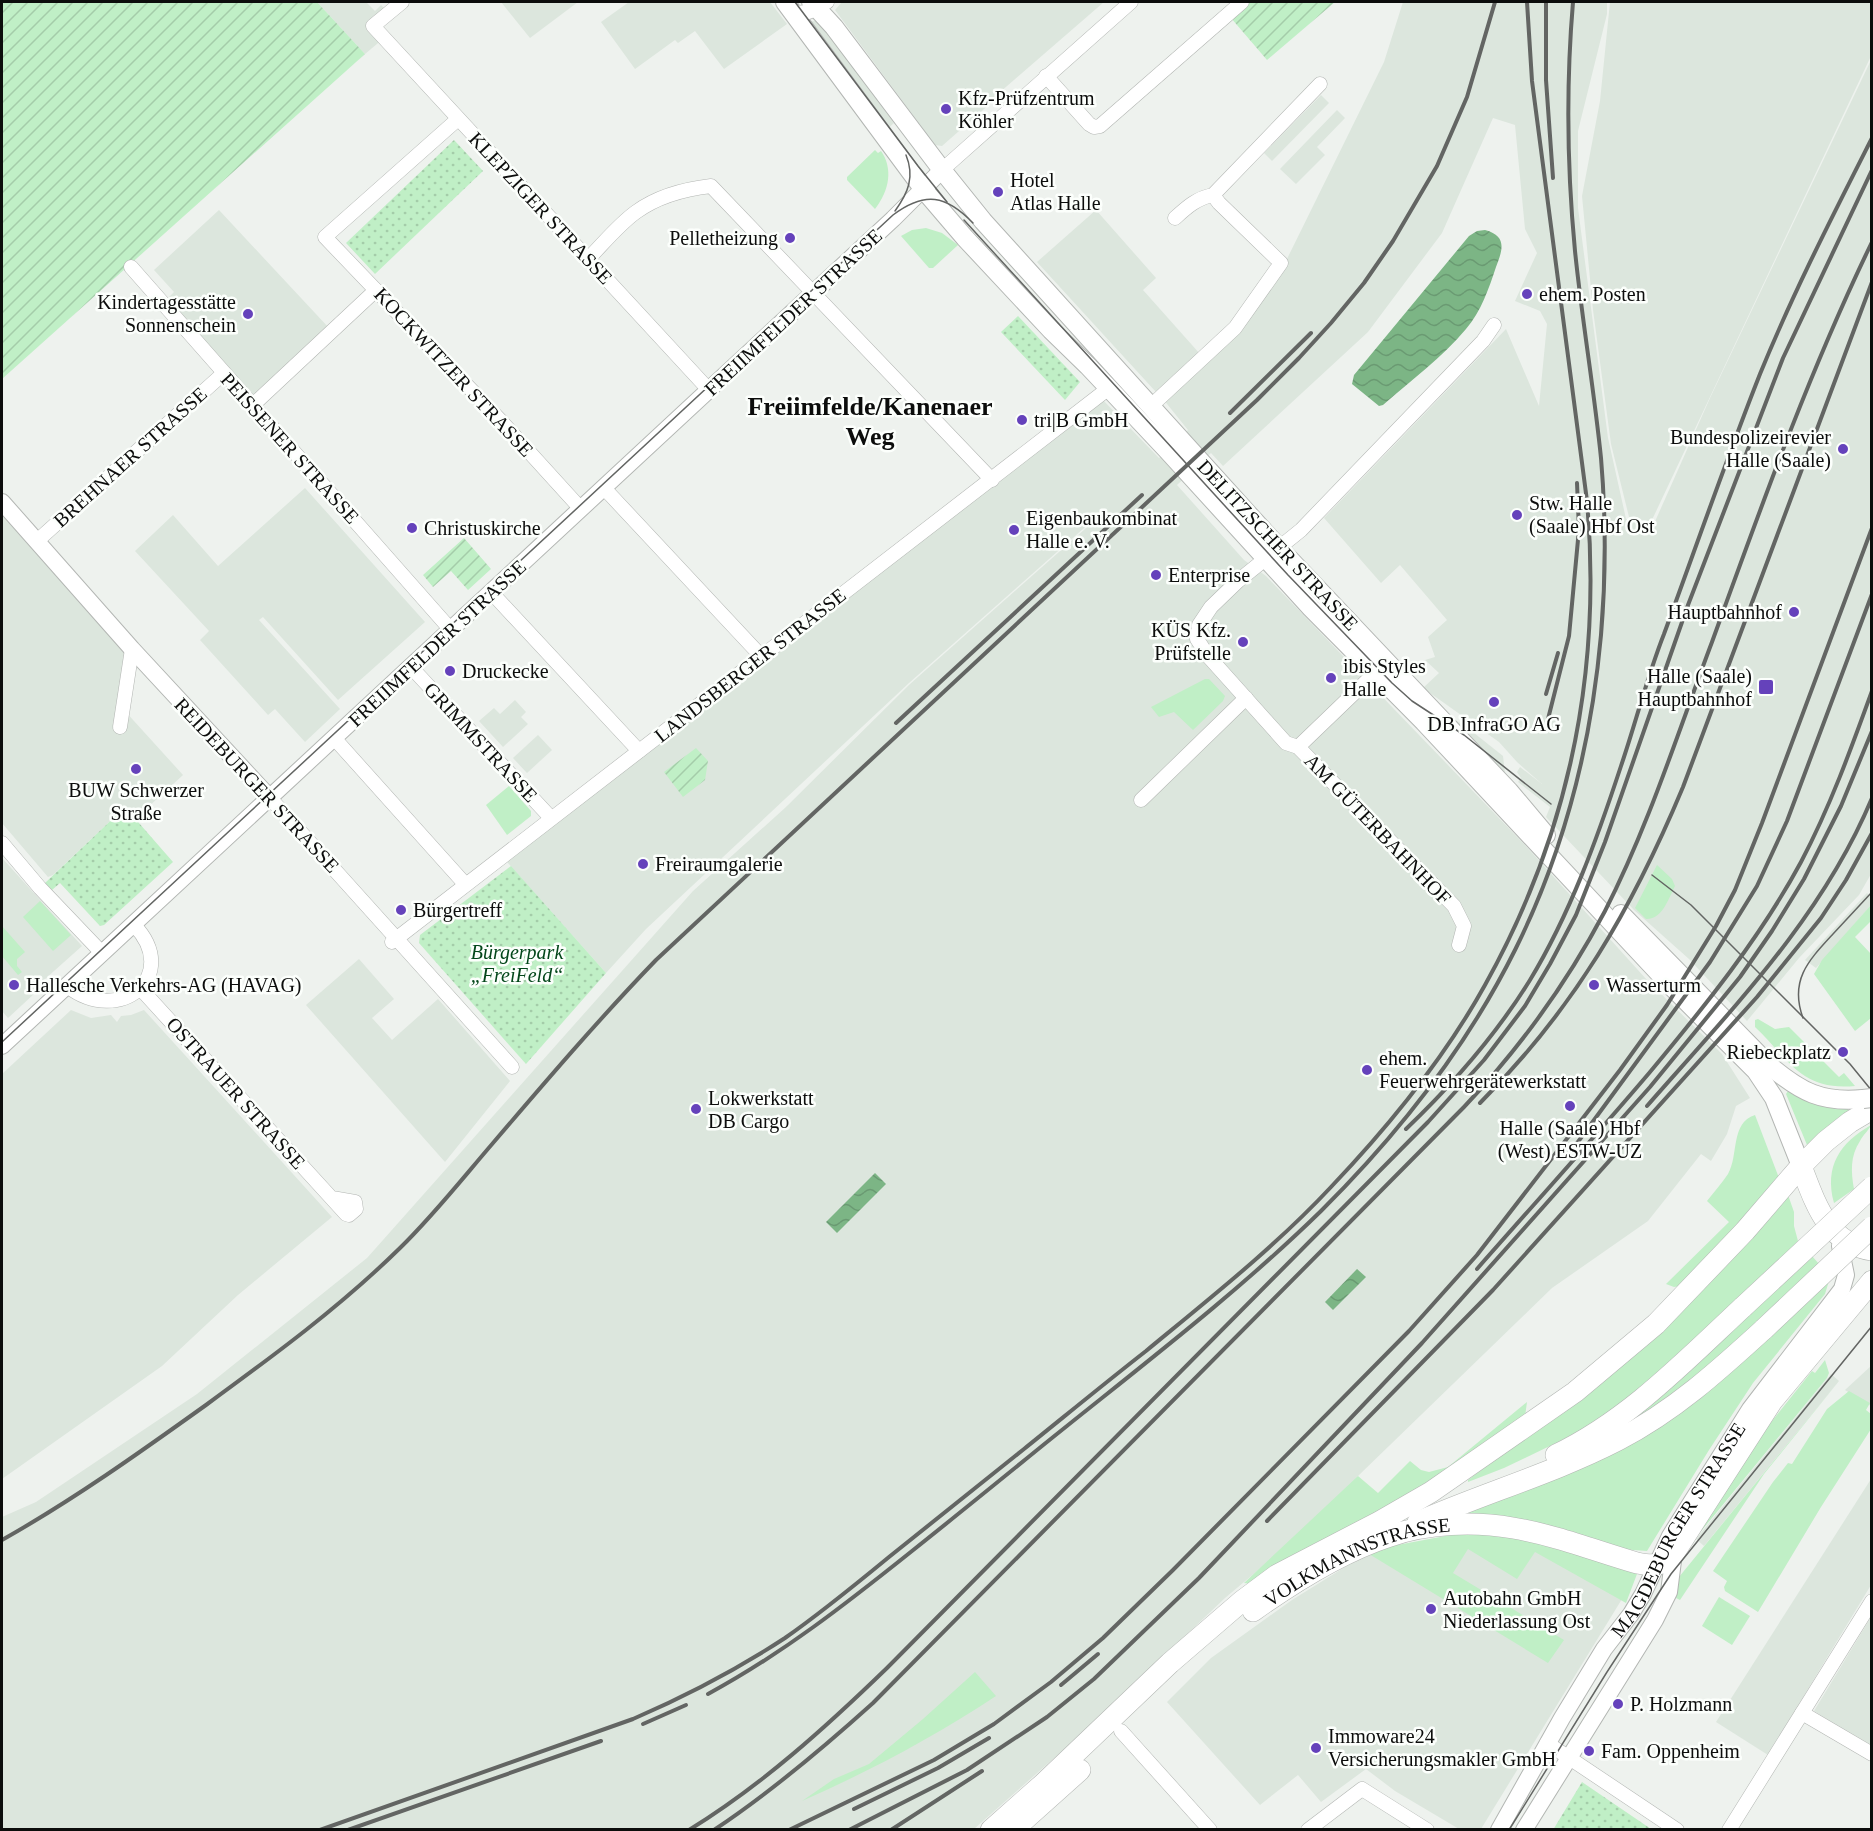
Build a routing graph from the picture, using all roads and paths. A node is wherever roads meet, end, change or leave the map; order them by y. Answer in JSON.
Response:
{"nodes":[{"id":1,"x":402,"y":2,"type":"edge"},
{"id":2,"x":1131,"y":2,"type":"edge"},
{"id":3,"x":1242,"y":2,"type":"edge"},
{"id":4,"x":819,"y":4,"type":"edge"},
{"id":5,"x":789,"y":8,"type":"edge"},
{"id":6,"x":1046,"y":76,"type":"junction"},
{"id":7,"x":1320,"y":84,"type":"dead end"},
{"id":8,"x":458,"y":119,"type":"junction"},
{"id":9,"x":942,"y":170,"type":"junction"},
{"id":10,"x":924,"y":190,"type":"junction"},
{"id":11,"x":1213,"y":195,"type":"junction"},
{"id":12,"x":1175,"y":218,"type":"dead end"},
{"id":13,"x":588,"y":259,"type":"junction"},
{"id":14,"x":131,"y":267,"type":"dead end"},
{"id":15,"x":376,"y":290,"type":"junction"},
{"id":16,"x":814,"y":292,"type":"junction"},
{"id":17,"x":1494,"y":325,"type":"dead end"},
{"id":18,"x":224,"y":373,"type":"junction"},
{"id":19,"x":1109,"y":388,"type":"junction"},
{"id":20,"x":709,"y":390,"type":"junction"},
{"id":21,"x":254,"y":405,"type":"junction"},
{"id":22,"x":1151,"y":406,"type":"junction"},
{"id":23,"x":992,"y":480,"type":"junction"},
{"id":24,"x":604,"y":488,"type":"junction"},
{"id":25,"x":2,"y":502,"type":"edge"},
{"id":26,"x":581,"y":508,"type":"junction"},
{"id":27,"x":37,"y":541,"type":"junction"},
{"id":28,"x":1272,"y":553,"type":"junction"},
{"id":29,"x":491,"y":592,"type":"junction"},
{"id":30,"x":451,"y":630,"type":"junction"},
{"id":31,"x":132,"y":649,"type":"junction"},
{"id":32,"x":761,"y":656,"type":"junction"},
{"id":33,"x":411,"y":667,"type":"junction"},
{"id":34,"x":1374,"y":674,"type":"junction"},
{"id":35,"x":1245,"y":698,"type":"junction"},
{"id":36,"x":120,"y":727,"type":"dead end"},
{"id":37,"x":334,"y":738,"type":"junction"},
{"id":38,"x":1298,"y":747,"type":"junction"},
{"id":39,"x":639,"y":751,"type":"junction"},
{"id":40,"x":270,"y":798,"type":"junction"},
{"id":41,"x":1141,"y":800,"type":"dead end"},
{"id":42,"x":551,"y":818,"type":"junction"},
{"id":43,"x":2,"y":843,"type":"edge"},
{"id":44,"x":465,"y":884,"type":"junction"},
{"id":45,"x":134,"y":925,"type":"junction"},
{"id":46,"x":394,"y":940,"type":"junction"},
{"id":47,"x":1459,"y":945,"type":"dead end"},
{"id":48,"x":102,"y":953,"type":"junction"},
{"id":49,"x":67,"y":986,"type":"junction"},
{"id":50,"x":140,"y":988,"type":"junction"},
{"id":51,"x":2,"y":1046,"type":"edge"},
{"id":52,"x":512,"y":1067,"type":"dead end"},
{"id":53,"x":1869,"y":1104,"type":"edge"},
{"id":54,"x":1801,"y":1166,"type":"junction"},
{"id":55,"x":1872,"y":1187,"type":"edge"},
{"id":56,"x":332,"y":1198,"type":"dead end"},
{"id":57,"x":1872,"y":1227,"type":"edge"},
{"id":58,"x":1836,"y":1235,"type":"junction"},
{"id":59,"x":1872,"y":1250,"type":"edge"},
{"id":60,"x":1872,"y":1281,"type":"edge"},
{"id":61,"x":1872,"y":1293,"type":"edge"},
{"id":62,"x":1848,"y":1306,"type":"junction"},
{"id":63,"x":1385,"y":1529,"type":"junction"},
{"id":64,"x":1674,"y":1553,"type":"junction"},
{"id":65,"x":1656,"y":1565,"type":"junction"},
{"id":66,"x":1872,"y":1601,"type":"edge"},
{"id":67,"x":1802,"y":1713,"type":"junction"},
{"id":68,"x":1121,"y":1731,"type":"junction"},
{"id":69,"x":1547,"y":1743,"type":"junction"},
{"id":70,"x":1872,"y":1754,"type":"edge"},
{"id":71,"x":1569,"y":1757,"type":"junction"},
{"id":72,"x":991,"y":1830,"type":"edge"},
{"id":73,"x":1013,"y":1830,"type":"edge"},
{"id":74,"x":1210,"y":1830,"type":"edge"},
{"id":75,"x":1308,"y":1830,"type":"edge"},
{"id":76,"x":1427,"y":1830,"type":"edge"},
{"id":77,"x":1499,"y":1830,"type":"edge"},
{"id":78,"x":1524,"y":1830,"type":"edge"},
{"id":79,"x":1677,"y":1830,"type":"edge"},
{"id":80,"x":1729,"y":1830,"type":"edge"}],
"edges":[{"from":1,"to":8,"type":"street","name":"KLEPZIGER STRASSE"},
{"from":2,"to":6,"type":"street"},
{"from":3,"to":6,"type":"street"},
{"from":4,"to":5,"type":"street"},
{"from":4,"to":9,"type":"main road","name":"DELITZSCHER STRASSE"},
{"from":5,"to":10,"type":"main road","name":"DELITZSCHER STRASSE"},
{"from":6,"to":9,"type":"street"},
{"from":7,"to":11,"type":"street"},
{"from":8,"to":13,"type":"street","name":"KLEPZIGER STRASSE"},
{"from":8,"to":15,"type":"street","name":"KOCKWITZER STRASSE"},
{"from":9,"to":10,"type":"street"},
{"from":9,"to":22,"type":"main road","name":"DELITZSCHER STRASSE"},
{"from":10,"to":16,"type":"street","name":"FREIIMFELDER STRASSE"},
{"from":10,"to":19,"type":"main road","name":"DELITZSCHER STRASSE"},
{"from":11,"to":12,"type":"street"},
{"from":11,"to":22,"type":"street"},
{"from":13,"to":16,"type":"street"},
{"from":13,"to":20,"type":"street","name":"KLEPZIGER STRASSE"},
{"from":14,"to":18,"type":"street","name":"PEISSENER STRASSE"},
{"from":15,"to":21,"type":"street"},
{"from":15,"to":26,"type":"street","name":"KOCKWITZER STRASSE"},
{"from":16,"to":20,"type":"street","name":"FREIIMFELDER STRASSE"},
{"from":16,"to":23,"type":"street"},
{"from":17,"to":28,"type":"street","name":"AM GÜTERBAHNHOF"},
{"from":18,"to":21,"type":"street","name":"PEISSENER STRASSE"},
{"from":18,"to":27,"type":"street","name":"BREHNAER STRASSE"},
{"from":19,"to":23,"type":"street","name":"LANDSBERGER STRASSE"},
{"from":19,"to":28,"type":"main road","name":"DELITZSCHER STRASSE"},
{"from":20,"to":24,"type":"street","name":"FREIIMFELDER STRASSE"},
{"from":21,"to":30,"type":"street","name":"PEISSENER STRASSE"},
{"from":22,"to":28,"type":"main road","name":"DELITZSCHER STRASSE"},
{"from":23,"to":32,"type":"street","name":"LANDSBERGER STRASSE"},
{"from":24,"to":26,"type":"street","name":"FREIIMFELDER STRASSE"},
{"from":24,"to":32,"type":"street"},
{"from":25,"to":27,"type":"street","name":"REIDEBURGER STRASSE"},
{"from":26,"to":29,"type":"street","name":"FREIIMFELDER STRASSE"},
{"from":27,"to":31,"type":"street","name":"REIDEBURGER STRASSE"},
{"from":28,"to":34,"type":"main road","name":"DELITZSCHER STRASSE"},
{"from":28,"to":35,"type":"street","name":"AM GÜTERBAHNHOF"},
{"from":28,"to":53,"type":"main road","name":"DELITZSCHER STRASSE"},
{"from":29,"to":30,"type":"street","name":"FREIIMFELDER STRASSE"},
{"from":29,"to":39,"type":"street"},
{"from":30,"to":33,"type":"street","name":"FREIIMFELDER STRASSE"},
{"from":31,"to":36,"type":"street"},
{"from":31,"to":40,"type":"street","name":"REIDEBURGER STRASSE"},
{"from":32,"to":39,"type":"street","name":"LANDSBERGER STRASSE"},
{"from":33,"to":37,"type":"street","name":"FREIIMFELDER STRASSE"},
{"from":33,"to":42,"type":"street","name":"GRIMMSTRASSE"},
{"from":34,"to":38,"type":"street","name":"AM GÜTERBAHNHOF"},
{"from":34,"to":54,"type":"main road","name":"DELITZSCHER STRASSE"},
{"from":35,"to":38,"type":"street","name":"AM GÜTERBAHNHOF"},
{"from":35,"to":41,"type":"street"},
{"from":37,"to":40,"type":"street","name":"FREIIMFELDER STRASSE"},
{"from":37,"to":44,"type":"street"},
{"from":38,"to":47,"type":"street","name":"AM GÜTERBAHNHOF"},
{"from":39,"to":42,"type":"street","name":"LANDSBERGER STRASSE"},
{"from":40,"to":45,"type":"street","name":"FREIIMFELDER STRASSE"},
{"from":40,"to":46,"type":"street","name":"REIDEBURGER STRASSE"},
{"from":42,"to":44,"type":"street","name":"LANDSBERGER STRASSE"},
{"from":43,"to":48,"type":"street"},
{"from":44,"to":46,"type":"street","name":"LANDSBERGER STRASSE"},
{"from":45,"to":48,"type":"street","name":"FREIIMFELDER STRASSE"},
{"from":45,"to":50,"type":"street"},
{"from":46,"to":52,"type":"street","name":"REIDEBURGER STRASSE"},
{"from":48,"to":49,"type":"street","name":"FREIIMFELDER STRASSE"},
{"from":49,"to":50,"type":"street"},
{"from":49,"to":51,"type":"street","name":"FREIIMFELDER STRASSE"},
{"from":50,"to":56,"type":"street","name":"OSTRAUER STRASSE"},
{"from":53,"to":54,"type":"main road"},
{"from":54,"to":58,"type":"main road"},
{"from":54,"to":63,"type":"main road"},
{"from":55,"to":63,"type":"main road","bridge":true},
{"from":57,"to":63,"type":"main road","bridge":true},
{"from":58,"to":59,"type":"main road"},
{"from":58,"to":65,"type":"street","name":"MAGDEBURGER STRASSE"},
{"from":60,"to":62,"type":"main road","name":"MAGDEBURGER STRASSE"},
{"from":61,"to":62,"type":"main road"},
{"from":62,"to":64,"type":"main road","name":"MAGDEBURGER STRASSE"},
{"from":63,"to":65,"type":"main road","name":"VOLKMANNSTRASSE"},
{"from":63,"to":68,"type":"main road","name":"VOLKMANNSTRASSE"},
{"from":63,"to":72,"type":"main road","name":"VOLKMANNSTRASSE"},
{"from":64,"to":65,"type":"main road"},
{"from":64,"to":71,"type":"street","name":"MAGDEBURGER STRASSE"},
{"from":65,"to":69,"type":"street","name":"MAGDEBURGER STRASSE"},
{"from":66,"to":67,"type":"street"},
{"from":67,"to":70,"type":"street"},
{"from":67,"to":80,"type":"street"},
{"from":68,"to":73,"type":"main road","name":"VOLKMANNSTRASSE"},
{"from":68,"to":74,"type":"street"},
{"from":69,"to":71,"type":"street"},
{"from":69,"to":77,"type":"street","name":"MAGDEBURGER STRASSE"},
{"from":71,"to":78,"type":"street","name":"MAGDEBURGER STRASSE"},
{"from":71,"to":79,"type":"street"},
{"from":75,"to":76,"type":"street"}]}
